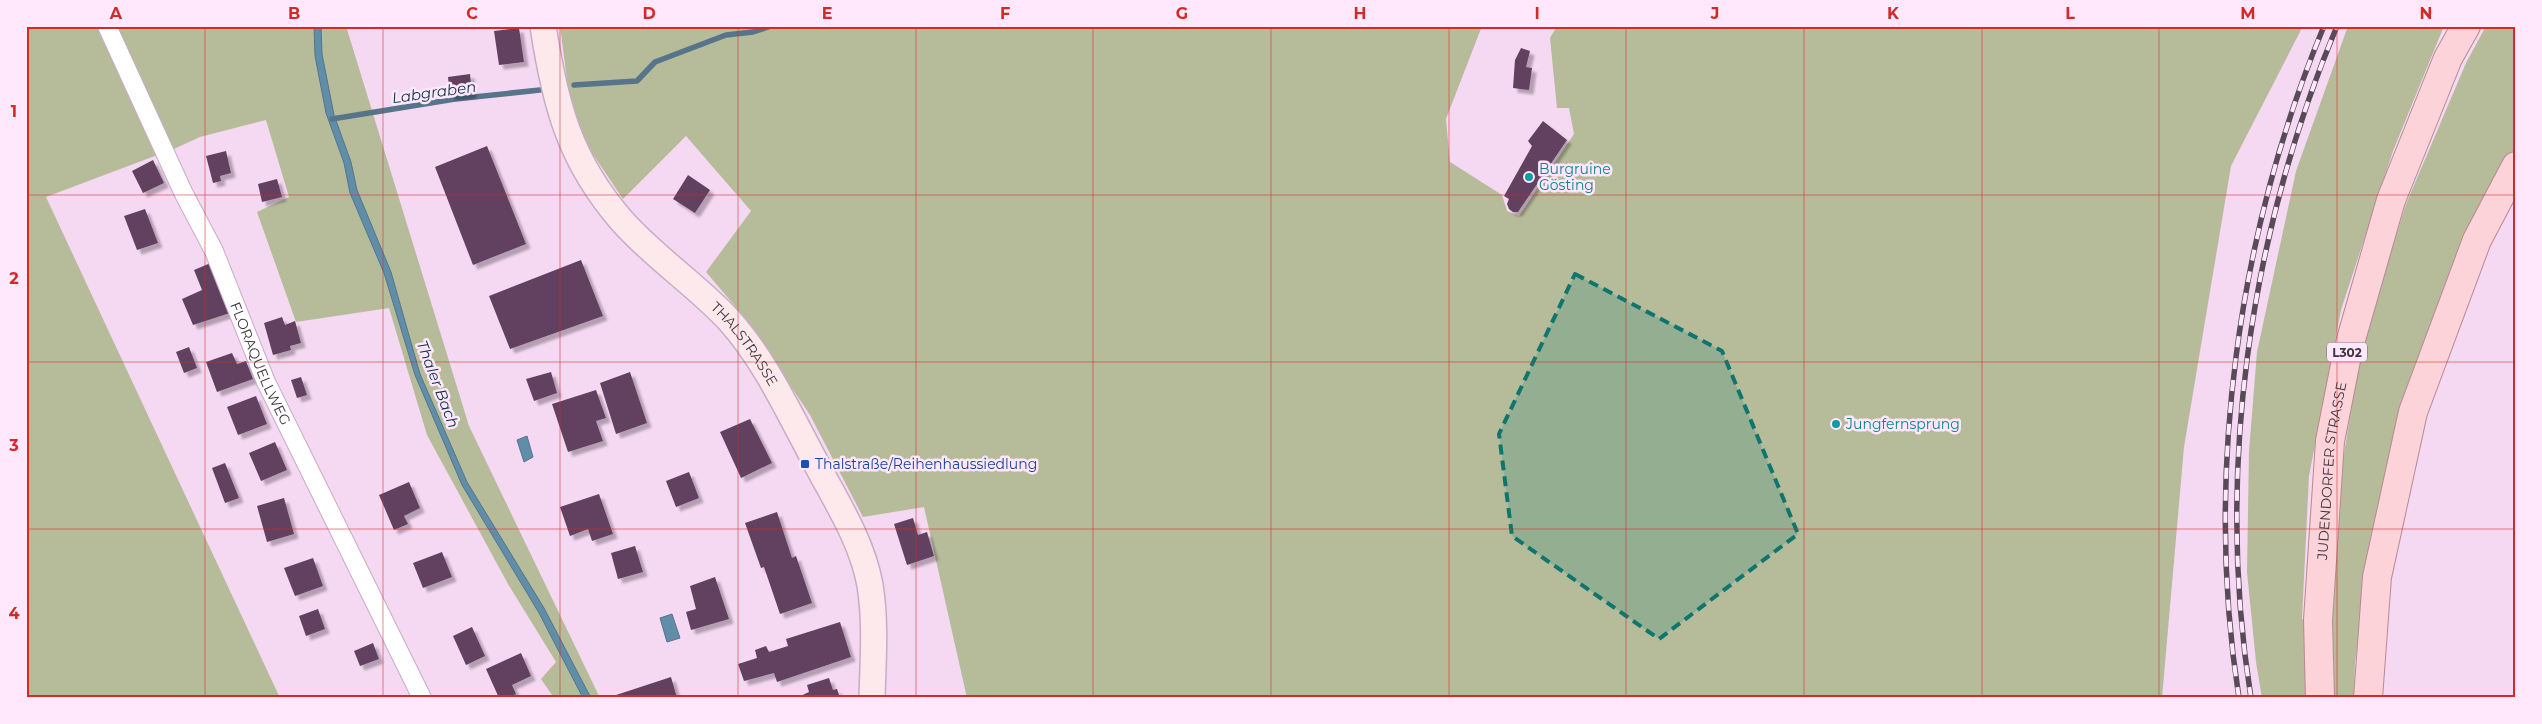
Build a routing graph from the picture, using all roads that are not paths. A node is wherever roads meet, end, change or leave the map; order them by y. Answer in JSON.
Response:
{"nodes":[{"id":1,"x":107,"y":26,"type":"edge"},
{"id":2,"x":543,"y":26,"type":"edge"},
{"id":3,"x":2466,"y":26,"type":"edge"},
{"id":4,"x":2516,"y":166,"type":"edge"},
{"id":5,"x":422,"y":698,"type":"edge"},
{"id":6,"x":872,"y":698,"type":"edge"},
{"id":7,"x":2320,"y":698,"type":"edge"},
{"id":8,"x":2368,"y":698,"type":"edge"}],
"edges":[{"from":1,"to":5,"type":"street","name":"FLORAQUELLWEG"},
{"from":2,"to":6,"type":"main road","name":"THALSTRASSE"},
{"from":3,"to":7,"type":"main road","name":"JUDENDORFER STRASSE","number":"L302"},
{"from":4,"to":8,"type":"main road"}]}
